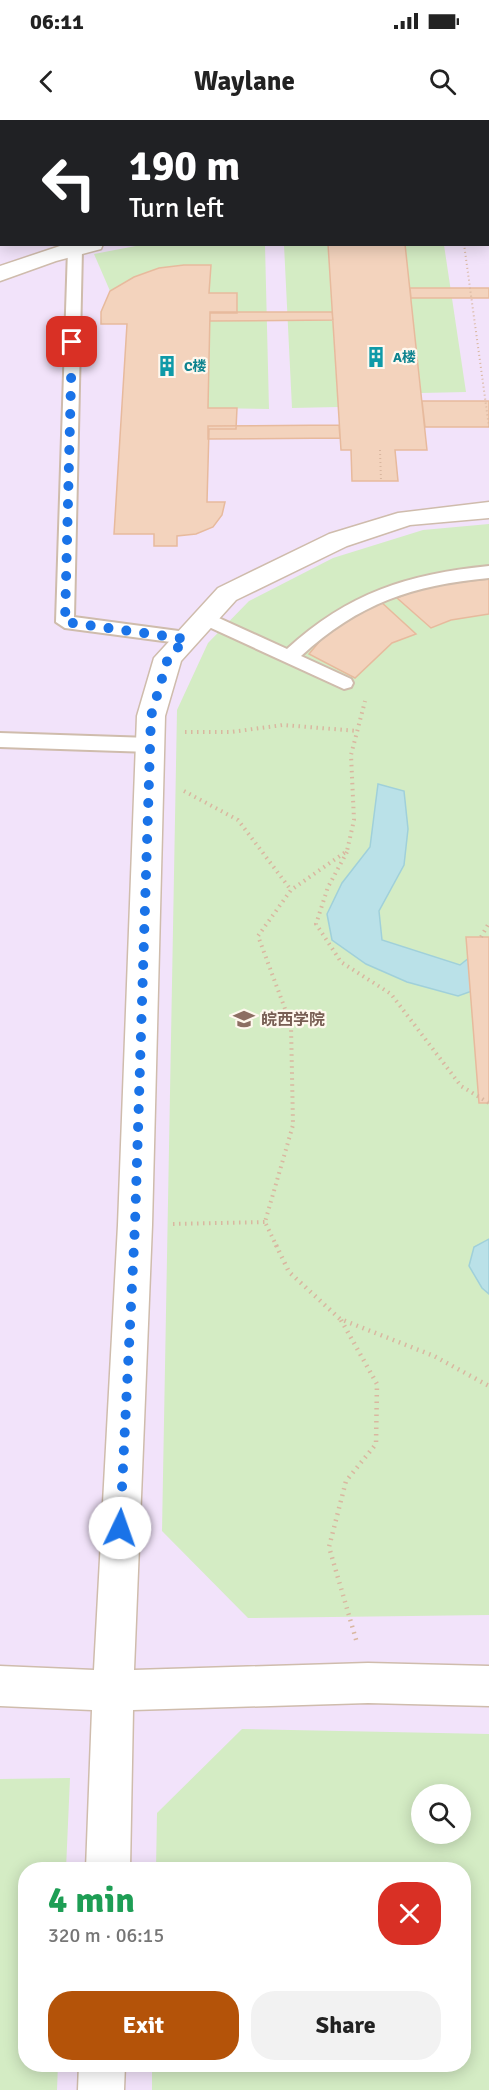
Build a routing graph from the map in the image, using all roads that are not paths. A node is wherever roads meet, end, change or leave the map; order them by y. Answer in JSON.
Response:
{"nodes":[{"id":1,"x":84,"y":247,"type":"edge"},
{"id":2,"x":0,"y":274,"type":"edge"},
{"id":3,"x":489,"y":510,"type":"edge"},
{"id":4,"x":489,"y":572,"type":"edge"},
{"id":5,"x":195,"y":628,"type":"junction"},
{"id":6,"x":289,"y":657,"type":"junction"},
{"id":7,"x":344,"y":683,"type":"road end"},
{"id":8,"x":0,"y":740,"type":"edge"},
{"id":9,"x":149,"y":750,"type":"junction"},
{"id":10,"x":0,"y":1686,"type":"edge"},
{"id":11,"x":489,"y":1686,"type":"edge"},
{"id":12,"x":113,"y":1691,"type":"junction"},
{"id":13,"x":108,"y":1862,"type":"edge"},
{"id":14,"x":102,"y":2072,"type":"edge"},
{"id":15,"x":101,"y":2090,"type":"edge"}],
"edges":[{"from":1,"to":2,"type":"street"},
{"from":1,"to":5,"type":"lane"},
{"from":3,"to":5,"type":"street"},
{"from":4,"to":6,"type":"lane"},
{"from":5,"to":6,"type":"lane"},
{"from":5,"to":9,"type":"street"},
{"from":6,"to":7,"type":"lane"},
{"from":8,"to":9,"type":"lane"},
{"from":9,"to":12,"type":"street"},
{"from":10,"to":12,"type":"street"},
{"from":11,"to":12,"type":"street"},
{"from":12,"to":13,"type":"street"},
{"from":14,"to":15,"type":"street"}]}
